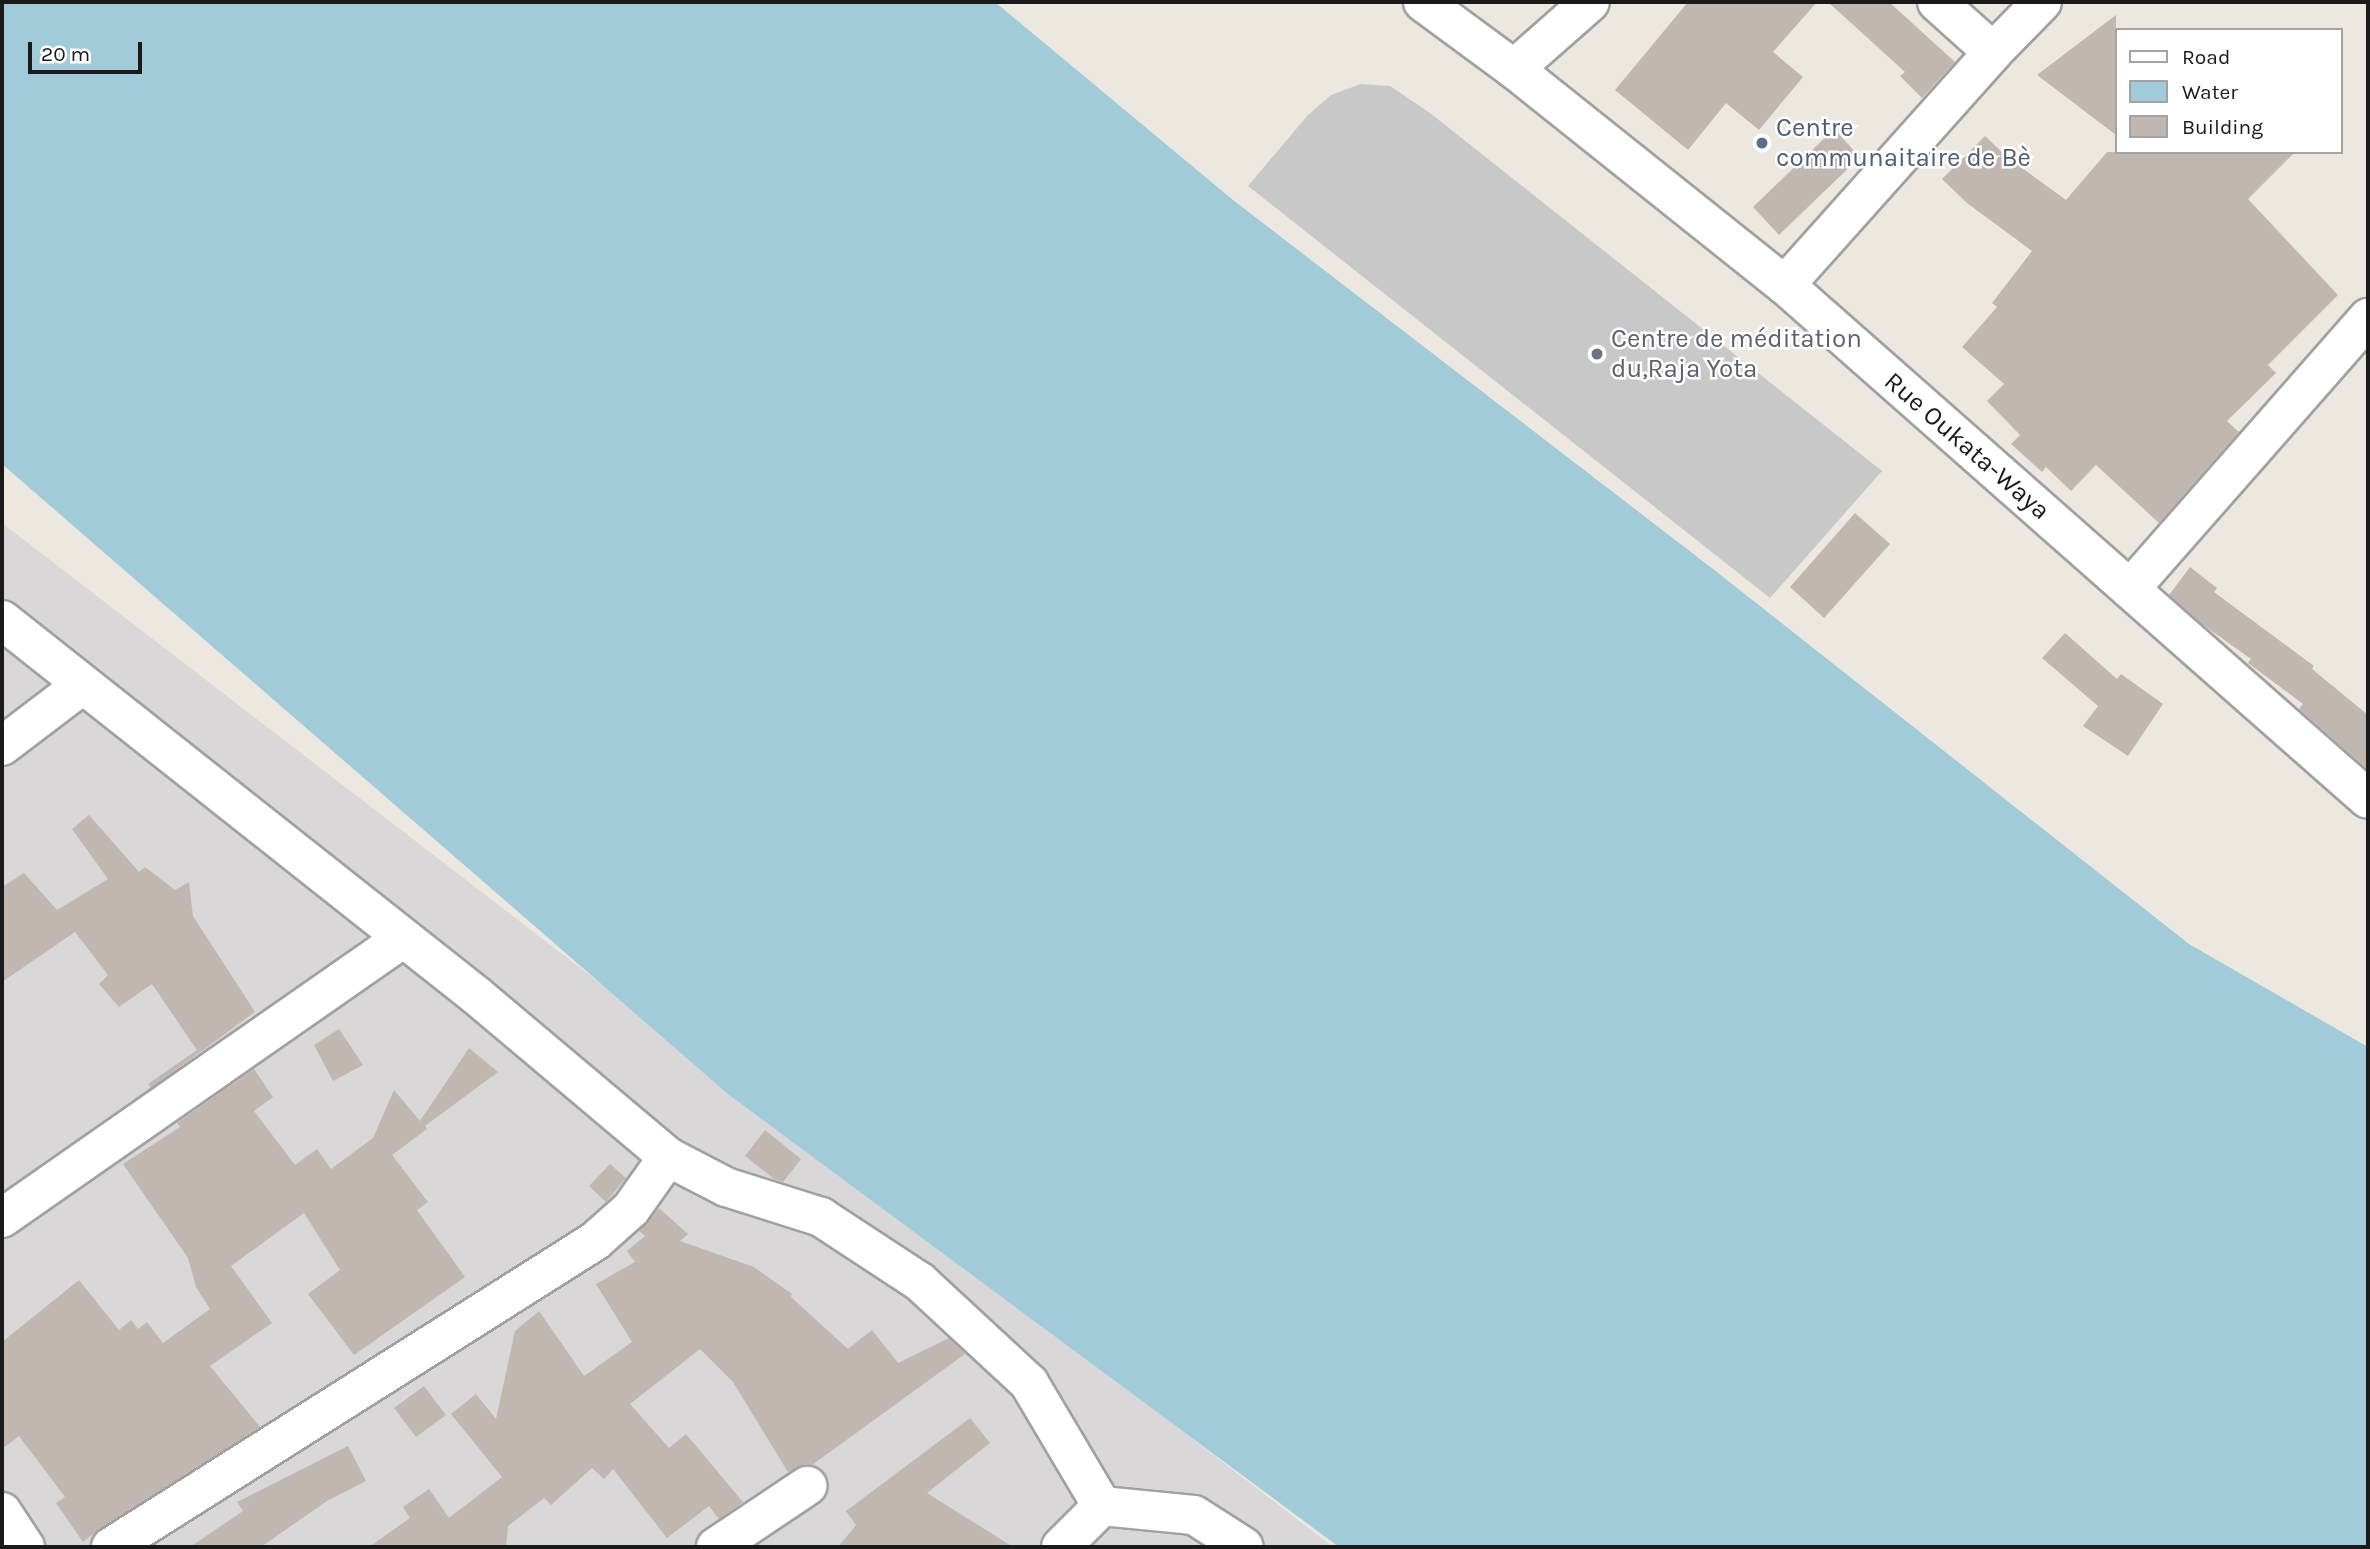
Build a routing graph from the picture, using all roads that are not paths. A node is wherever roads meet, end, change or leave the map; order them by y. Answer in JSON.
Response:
{"nodes":[{"id":1,"x":1423,"y":2,"type":"edge"},
{"id":2,"x":1590,"y":2,"type":"edge"},
{"id":3,"x":1937,"y":2,"type":"edge"},
{"id":4,"x":2042,"y":2,"type":"edge"},
{"id":5,"x":1993,"y":52,"type":"junction"},
{"id":6,"x":1514,"y":69,"type":"junction"},
{"id":7,"x":1786,"y":285,"type":"junction"},
{"id":8,"x":2368,"y":318,"type":"edge"},
{"id":9,"x":2130,"y":589,"type":"junction"},
{"id":10,"x":2,"y":620,"type":"edge"},
{"id":11,"x":82,"y":685,"type":"junction"},
{"id":12,"x":2,"y":746,"type":"edge"},
{"id":13,"x":2368,"y":799,"type":"edge"},
{"id":14,"x":402,"y":939,"type":"junction"},
{"id":15,"x":668,"y":1157,"type":"junction"},
{"id":16,"x":2,"y":1218,"type":"edge"},
{"id":17,"x":807,"y":1486,"type":"dead end"},
{"id":18,"x":1102,"y":1506,"type":"junction"},
{"id":19,"x":2,"y":1512,"type":"edge"},
{"id":20,"x":25,"y":1547,"type":"edge"},
{"id":21,"x":111,"y":1547,"type":"edge"},
{"id":22,"x":716,"y":1547,"type":"edge"},
{"id":23,"x":1061,"y":1547,"type":"edge"},
{"id":24,"x":1244,"y":1547,"type":"edge"}],
"edges":[{"from":1,"to":6,"type":"street","name":"Rue Oukata-Waya"},
{"from":2,"to":6,"type":"street"},
{"from":3,"to":5,"type":"street"},
{"from":4,"to":5,"type":"street"},
{"from":5,"to":7,"type":"street"},
{"from":6,"to":7,"type":"street","name":"Rue Oukata-Waya"},
{"from":7,"to":9,"type":"street","name":"Rue Oukata-Waya"},
{"from":8,"to":9,"type":"street"},
{"from":9,"to":13,"type":"street","name":"Rue Oukata-Waya"},
{"from":10,"to":11,"type":"street"},
{"from":11,"to":12,"type":"street"},
{"from":11,"to":14,"type":"street"},
{"from":14,"to":15,"type":"street"},
{"from":14,"to":16,"type":"street"},
{"from":15,"to":18,"type":"street"},
{"from":15,"to":21,"type":"street"},
{"from":17,"to":22,"type":"street"},
{"from":18,"to":23,"type":"street"},
{"from":18,"to":24,"type":"street"},
{"from":19,"to":20,"type":"street"}]}
